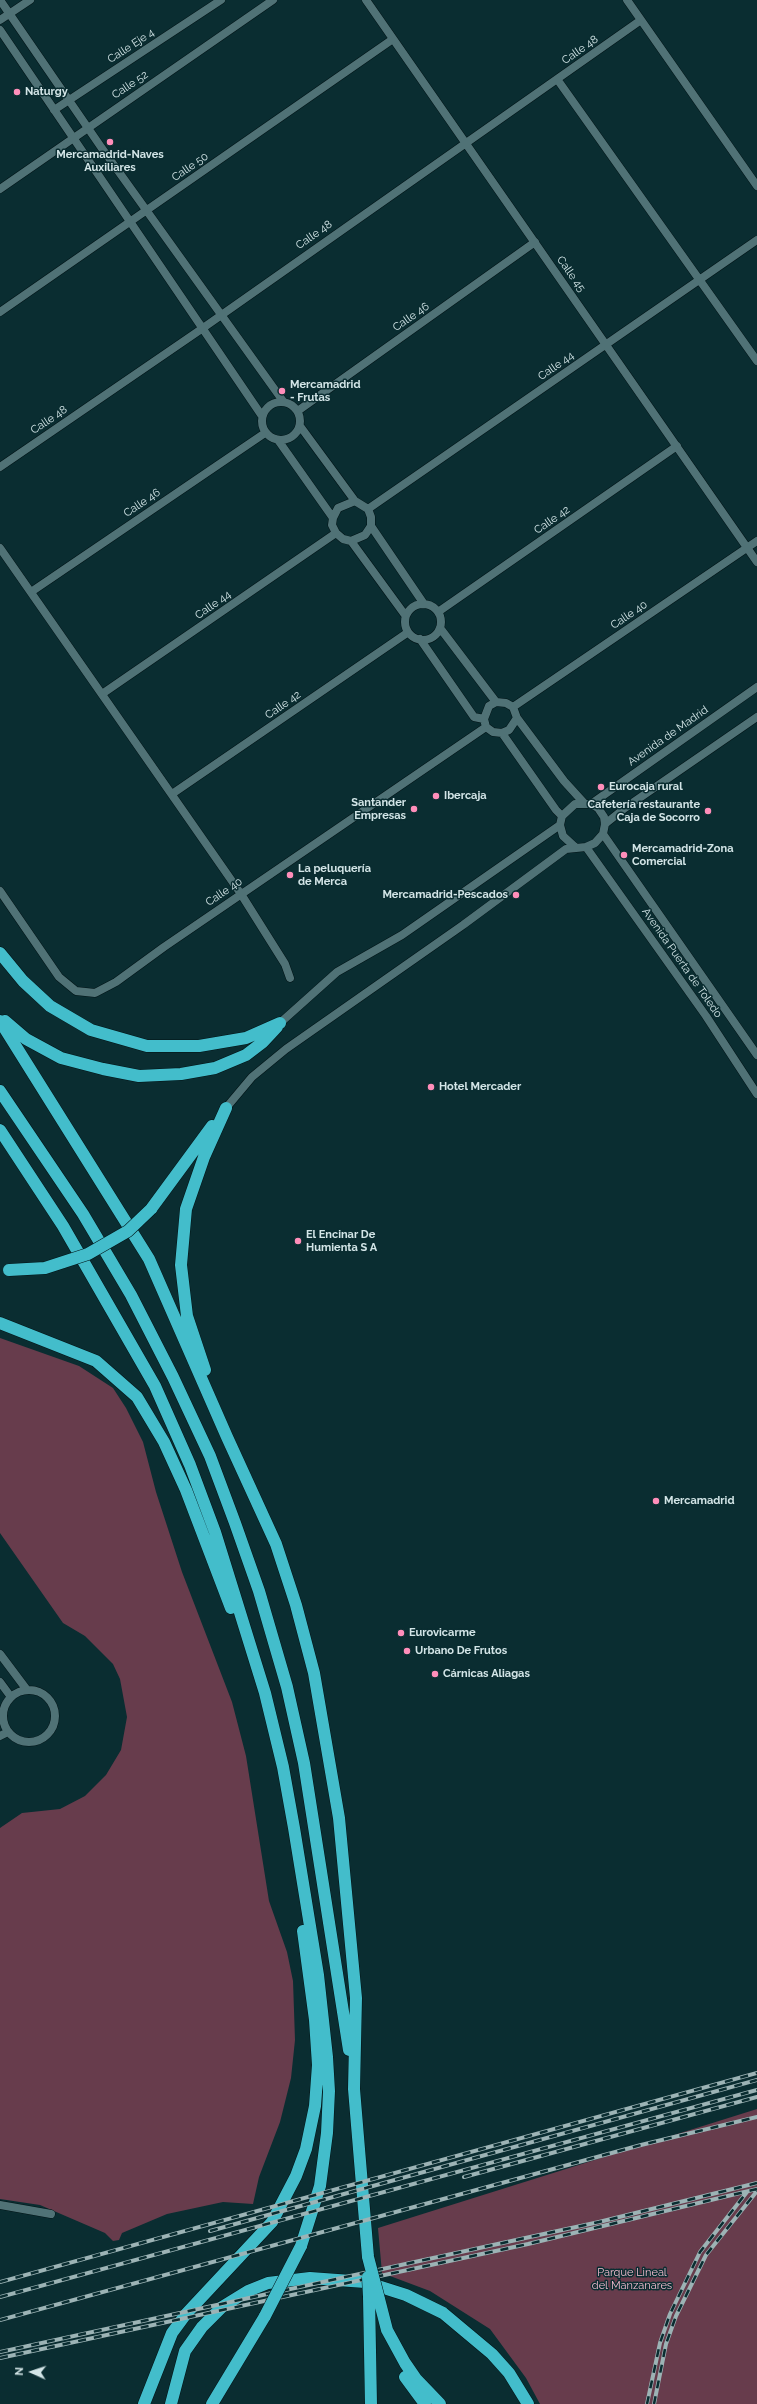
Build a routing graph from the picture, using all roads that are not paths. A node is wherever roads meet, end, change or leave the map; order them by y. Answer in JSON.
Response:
{"nodes":[{"id":1,"x":0,"y":0,"type":"edge"},
{"id":2,"x":30,"y":0,"type":"edge"},
{"id":3,"x":221,"y":0,"type":"edge"},
{"id":4,"x":273,"y":0,"type":"edge"},
{"id":5,"x":366,"y":0,"type":"edge"},
{"id":6,"x":626,"y":0,"type":"edge"},
{"id":7,"x":10,"y":14,"type":"junction"},
{"id":8,"x":0,"y":20,"type":"edge"},
{"id":9,"x":641,"y":20,"type":"junction"},
{"id":10,"x":0,"y":30,"type":"edge"},
{"id":11,"x":393,"y":39,"type":"junction"},
{"id":12,"x":557,"y":79,"type":"junction"},
{"id":13,"x":69,"y":100,"type":"junction"},
{"id":14,"x":54,"y":110,"type":"junction"},
{"id":15,"x":88,"y":127,"type":"junction"},
{"id":16,"x":72,"y":138,"type":"junction"},
{"id":17,"x":466,"y":142,"type":"junction"},
{"id":18,"x":757,"y":186,"type":"edge"},
{"id":19,"x":0,"y":189,"type":"edge"},
{"id":20,"x":146,"y":210,"type":"junction"},
{"id":21,"x":130,"y":222,"type":"junction"},
{"id":22,"x":757,"y":240,"type":"edge"},
{"id":23,"x":535,"y":242,"type":"junction"},
{"id":24,"x":698,"y":281,"type":"junction"},
{"id":25,"x":0,"y":312,"type":"edge"},
{"id":26,"x":222,"y":314,"type":"junction"},
{"id":27,"x":203,"y":328,"type":"junction"},
{"id":28,"x":606,"y":344,"type":"junction"},
{"id":29,"x":757,"y":360,"type":"edge"},
{"id":30,"x":283,"y":401,"type":"junction"},
{"id":31,"x":299,"y":410,"type":"junction"},
{"id":32,"x":262,"y":416,"type":"junction"},
{"id":33,"x":300,"y":426,"type":"junction"},
{"id":34,"x":265,"y":433,"type":"junction"},
{"id":35,"x":278,"y":440,"type":"junction"},
{"id":36,"x":677,"y":446,"type":"junction"},
{"id":37,"x":0,"y":467,"type":"edge"},
{"id":38,"x":355,"y":501,"type":"junction"},
{"id":39,"x":368,"y":509,"type":"junction"},
{"id":40,"x":333,"y":518,"type":"junction"},
{"id":41,"x":371,"y":526,"type":"junction"},
{"id":42,"x":336,"y":533,"type":"junction"},
{"id":43,"x":350,"y":541,"type":"junction"},
{"id":44,"x":757,"y":541,"type":"edge"},
{"id":45,"x":0,"y":548,"type":"edge"},
{"id":46,"x":747,"y":548,"type":"junction"},
{"id":47,"x":757,"y":562,"type":"edge"},
{"id":48,"x":31,"y":592,"type":"junction"},
{"id":49,"x":424,"y":604,"type":"junction"},
{"id":50,"x":438,"y":612,"type":"junction"},
{"id":51,"x":405,"y":615,"type":"junction"},
{"id":52,"x":440,"y":628,"type":"junction"},
{"id":53,"x":407,"y":632,"type":"junction"},
{"id":54,"x":420,"y":639,"type":"junction"},
{"id":55,"x":757,"y":687,"type":"edge"},
{"id":56,"x":102,"y":694,"type":"junction"},
{"id":57,"x":496,"y":702,"type":"junction"},
{"id":58,"x":513,"y":707,"type":"junction"},
{"id":59,"x":757,"y":717,"type":"edge"},
{"id":60,"x":517,"y":718,"type":"junction"},
{"id":61,"x":485,"y":723,"type":"junction"},
{"id":62,"x":502,"y":733,"type":"junction"},
{"id":63,"x":172,"y":794,"type":"junction"},
{"id":64,"x":587,"y":803,"type":"junction"},
{"id":65,"x":562,"y":816,"type":"junction"},
{"id":66,"x":605,"y":824,"type":"junction"},
{"id":67,"x":560,"y":825,"type":"junction"},
{"id":68,"x":603,"y":834,"type":"junction"},
{"id":69,"x":575,"y":847,"type":"junction"},
{"id":70,"x":586,"y":847,"type":"junction"},
{"id":71,"x":0,"y":891,"type":"edge"},
{"id":72,"x":241,"y":894,"type":"junction"},
{"id":73,"x":0,"y":953,"type":"edge"},
{"id":74,"x":290,"y":978,"type":"dead end"},
{"id":75,"x":0,"y":1017,"type":"edge"},
{"id":76,"x":0,"y":1021,"type":"edge"},
{"id":77,"x":280,"y":1023,"type":"junction"},
{"id":78,"x":757,"y":1054,"type":"edge"},
{"id":79,"x":0,"y":1091,"type":"edge"},
{"id":80,"x":757,"y":1094,"type":"edge"},
{"id":81,"x":226,"y":1108,"type":"junction"},
{"id":82,"x":0,"y":1130,"type":"edge"},
{"id":83,"x":4,"y":1269,"type":"edge"},
{"id":84,"x":0,"y":1323,"type":"edge"},
{"id":85,"x":227,"y":1437,"type":"junction"},
{"id":86,"x":0,"y":1654,"type":"edge"},
{"id":87,"x":0,"y":1682,"type":"edge"},
{"id":88,"x":27,"y":1690,"type":"junction"},
{"id":89,"x":265,"y":1693,"type":"junction"},
{"id":90,"x":11,"y":1697,"type":"junction"},
{"id":91,"x":8,"y":1732,"type":"junction"},
{"id":92,"x":0,"y":1736,"type":"edge"},
{"id":93,"x":294,"y":1828,"type":"junction"},
{"id":94,"x":353,"y":2076,"type":"junction"},
{"id":95,"x":0,"y":2205,"type":"edge"},
{"id":96,"x":50,"y":2214,"type":"dead end"},
{"id":97,"x":374,"y":2298,"type":"junction"},
{"id":98,"x":387,"y":2330,"type":"junction"},
{"id":99,"x":144,"y":2404,"type":"edge"},
{"id":100,"x":171,"y":2404,"type":"edge"},
{"id":101,"x":212,"y":2404,"type":"edge"},
{"id":102,"x":371,"y":2404,"type":"edge"},
{"id":103,"x":425,"y":2404,"type":"edge"},
{"id":104,"x":440,"y":2404,"type":"edge"},
{"id":105,"x":528,"y":2404,"type":"edge"}],
"edges":[{"from":1,"to":7,"type":"street"},
{"from":2,"to":7,"type":"street"},
{"from":3,"to":13,"type":"street","name":"Calle Eje 4"},
{"from":4,"to":15,"type":"street","name":"Calle 52"},
{"from":5,"to":11,"type":"street","name":"Calle 45"},
{"from":6,"to":9,"type":"street"},
{"from":7,"to":8,"type":"street"},
{"from":7,"to":13,"type":"street"},
{"from":9,"to":12,"type":"street","name":"Calle 48"},
{"from":9,"to":18,"type":"street"},
{"from":10,"to":14,"type":"street"},
{"from":11,"to":17,"type":"street","name":"Calle 45"},
{"from":11,"to":20,"type":"street","name":"Calle 50"},
{"from":12,"to":17,"type":"street","name":"Calle 48"},
{"from":12,"to":24,"type":"street"},
{"from":13,"to":14,"type":"street","name":"Calle Eje 4"},
{"from":13,"to":15,"type":"street"},
{"from":14,"to":16,"type":"street"},
{"from":15,"to":16,"type":"street","name":"Calle 52"},
{"from":15,"to":20,"type":"street"},
{"from":16,"to":19,"type":"street","name":"Calle 52"},
{"from":16,"to":21,"type":"street"},
{"from":17,"to":23,"type":"street","name":"Calle 45"},
{"from":17,"to":26,"type":"street","name":"Calle 48"},
{"from":20,"to":21,"type":"street","name":"Calle 50"},
{"from":20,"to":26,"type":"street"},
{"from":21,"to":25,"type":"street","name":"Calle 50"},
{"from":21,"to":27,"type":"street"},
{"from":22,"to":24,"type":"street","name":"Calle 44"},
{"from":23,"to":28,"type":"street","name":"Calle 45"},
{"from":23,"to":31,"type":"street","name":"Calle 46"},
{"from":24,"to":28,"type":"street","name":"Calle 44"},
{"from":24,"to":29,"type":"street"},
{"from":26,"to":27,"type":"street","name":"Calle 48"},
{"from":26,"to":30,"type":"street"},
{"from":27,"to":32,"type":"street"},
{"from":27,"to":37,"type":"street","name":"Calle 48"},
{"from":28,"to":36,"type":"street","name":"Calle 45"},
{"from":28,"to":39,"type":"street","name":"Calle 44"},
{"from":30,"to":31,"type":"street"},
{"from":30,"to":32,"type":"street"},
{"from":31,"to":33,"type":"street"},
{"from":32,"to":34,"type":"street"},
{"from":33,"to":35,"type":"street"},
{"from":33,"to":38,"type":"street"},
{"from":34,"to":35,"type":"street"},
{"from":34,"to":48,"type":"street","name":"Calle 46"},
{"from":35,"to":40,"type":"street"},
{"from":36,"to":46,"type":"street","name":"Calle 45"},
{"from":36,"to":50,"type":"street","name":"Calle 42"},
{"from":38,"to":39,"type":"street"},
{"from":38,"to":40,"type":"street"},
{"from":39,"to":41,"type":"street"},
{"from":40,"to":42,"type":"street"},
{"from":41,"to":43,"type":"street"},
{"from":41,"to":49,"type":"street"},
{"from":42,"to":43,"type":"street"},
{"from":42,"to":56,"type":"street","name":"Calle 44"},
{"from":43,"to":51,"type":"street"},
{"from":44,"to":46,"type":"street","name":"Calle 40"},
{"from":45,"to":48,"type":"street"},
{"from":46,"to":47,"type":"street","name":"Calle 45"},
{"from":46,"to":58,"type":"street","name":"Calle 40"},
{"from":48,"to":56,"type":"street"},
{"from":49,"to":50,"type":"street"},
{"from":49,"to":51,"type":"street"},
{"from":50,"to":52,"type":"street"},
{"from":51,"to":53,"type":"street"},
{"from":52,"to":54,"type":"street"},
{"from":52,"to":57,"type":"street"},
{"from":53,"to":54,"type":"street"},
{"from":53,"to":63,"type":"street","name":"Calle 42"},
{"from":54,"to":61,"type":"street"},
{"from":55,"to":64,"type":"street","name":"Avenida de Madrid"},
{"from":56,"to":63,"type":"street"},
{"from":57,"to":58,"type":"street"},
{"from":57,"to":61,"type":"street"},
{"from":58,"to":60,"type":"street"},
{"from":59,"to":66,"type":"street"},
{"from":60,"to":62,"type":"street"},
{"from":60,"to":64,"type":"street"},
{"from":61,"to":62,"type":"street"},
{"from":61,"to":72,"type":"street","name":"Calle 40"},
{"from":62,"to":65,"type":"street"},
{"from":63,"to":72,"type":"street"},
{"from":64,"to":65,"type":"street"},
{"from":64,"to":66,"type":"street"},
{"from":65,"to":67,"type":"street"},
{"from":66,"to":68,"type":"street"},
{"from":67,"to":69,"type":"street"},
{"from":67,"to":77,"type":"street"},
{"from":68,"to":70,"type":"street"},
{"from":68,"to":78,"type":"street","name":"Avenida Puerta de Toledo"},
{"from":69,"to":70,"type":"street"},
{"from":69,"to":81,"type":"street"},
{"from":70,"to":80,"type":"street","name":"Avenida Puerta de Toledo"},
{"from":71,"to":72,"type":"street","name":"Calle 40"},
{"from":72,"to":74,"type":"street"},
{"from":73,"to":77,"type":"highway"},
{"from":75,"to":77,"type":"highway"},
{"from":76,"to":85,"type":"highway"},
{"from":79,"to":94,"type":"highway"},
{"from":81,"to":83,"type":"highway","bridge":true},
{"from":81,"to":85,"type":"highway"},
{"from":82,"to":89,"type":"highway"},
{"from":84,"to":89,"type":"highway"},
{"from":85,"to":94,"type":"highway"},
{"from":86,"to":88,"type":"street"},
{"from":87,"to":90,"type":"street"},
{"from":88,"to":90,"type":"street"},
{"from":88,"to":91,"type":"street"},
{"from":89,"to":93,"type":"highway"},
{"from":90,"to":91,"type":"street"},
{"from":91,"to":92,"type":"street"},
{"from":93,"to":99,"type":"highway"},
{"from":93,"to":101,"type":"highway","bridge":true},
{"from":94,"to":97,"type":"highway","bridge":true},
{"from":95,"to":96,"type":"street"},
{"from":97,"to":98,"type":"highway"},
{"from":97,"to":102,"type":"highway"},
{"from":98,"to":103,"type":"highway"},
{"from":98,"to":104,"type":"highway"},
{"from":100,"to":105,"type":"highway"}]}
